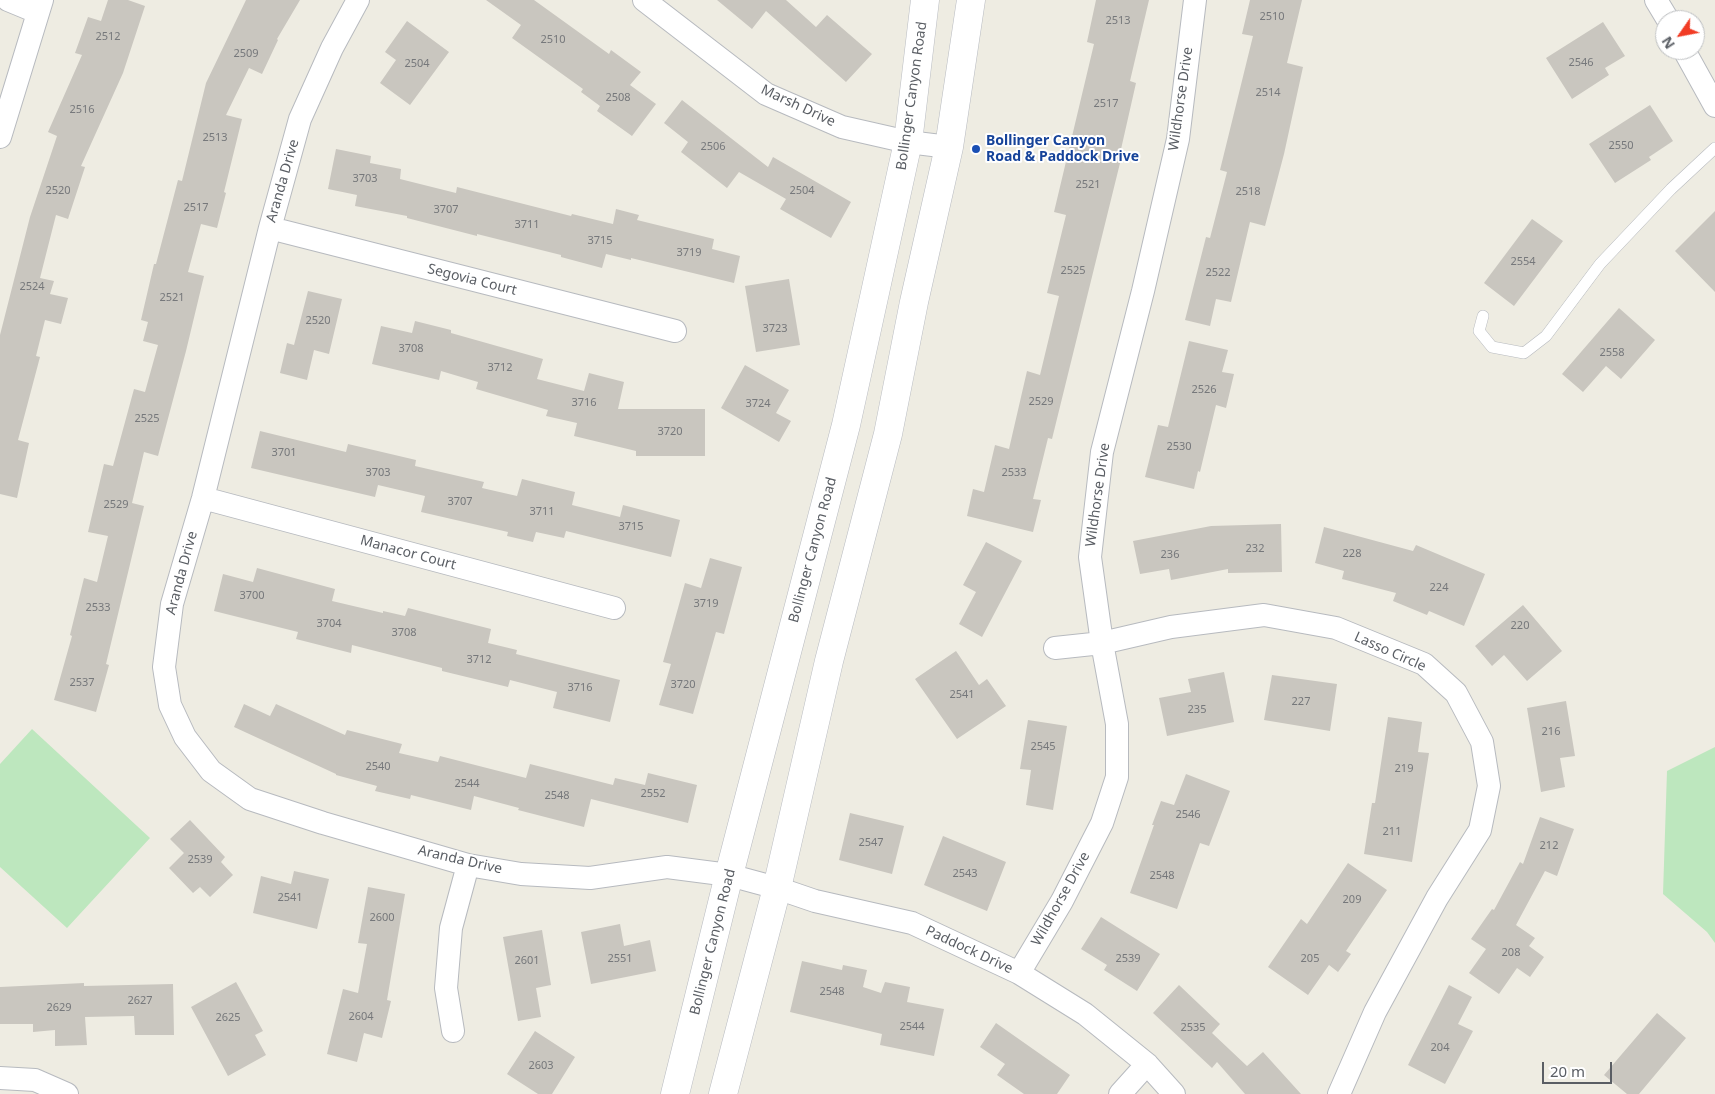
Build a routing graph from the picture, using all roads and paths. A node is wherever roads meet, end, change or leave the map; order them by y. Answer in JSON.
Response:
{"nodes":[{"id":1,"x":8,"y":0,"type":"edge"},
{"id":2,"x":358,"y":0,"type":"edge"},
{"id":3,"x":644,"y":0,"type":"edge"},
{"id":4,"x":925,"y":0,"type":"edge"},
{"id":5,"x":971,"y":0,"type":"edge"},
{"id":6,"x":1195,"y":0,"type":"edge"},
{"id":7,"x":40,"y":6,"type":"edge"},
{"id":8,"x":1690,"y":60,"type":"edge"},
{"id":9,"x":1715,"y":106,"type":"edge"},
{"id":10,"x":0,"y":137,"type":"edge"},
{"id":11,"x":908,"y":142,"type":"junction"},
{"id":12,"x":949,"y":147,"type":"junction"},
{"id":13,"x":1715,"y":148,"type":"edge"},
{"id":14,"x":270,"y":228,"type":"junction"},
{"id":15,"x":1482,"y":316,"type":"dead end"},
{"id":16,"x":675,"y":331,"type":"dead end"},
{"id":17,"x":203,"y":498,"type":"junction"},
{"id":18,"x":614,"y":608,"type":"dead end"},
{"id":19,"x":1102,"y":643,"type":"junction"},
{"id":20,"x":1055,"y":648,"type":"dead end"},
{"id":21,"x":468,"y":865,"type":"junction"},
{"id":22,"x":729,"y":875,"type":"junction"},
{"id":23,"x":777,"y":888,"type":"junction"},
{"id":24,"x":1019,"y":973,"type":"junction"},
{"id":25,"x":453,"y":1031,"type":"dead end"},
{"id":26,"x":1147,"y":1064,"type":"junction"},
{"id":27,"x":0,"y":1078,"type":"edge"},
{"id":28,"x":66,"y":1094,"type":"edge"},
{"id":29,"x":675,"y":1094,"type":"edge"},
{"id":30,"x":722,"y":1094,"type":"edge"},
{"id":31,"x":1120,"y":1094,"type":"edge"},
{"id":32,"x":1174,"y":1094,"type":"edge"},
{"id":33,"x":1338,"y":1094,"type":"edge"}],
"edges":[{"from":1,"to":7,"type":"street"},
{"from":2,"to":14,"type":"street","name":"Aranda Drive"},
{"from":3,"to":11,"type":"street","name":"Marsh Drive"},
{"from":4,"to":11,"type":"main road","name":"Bollinger Canyon Road"},
{"from":5,"to":12,"type":"main road"},
{"from":6,"to":19,"type":"street","name":"Wildhorse Drive"},
{"from":7,"to":10,"type":"street"},
{"from":8,"to":9,"type":"street"},
{"from":11,"to":12,"type":"street","name":"Marsh Drive"},
{"from":11,"to":22,"type":"main road","name":"Bollinger Canyon Road"},
{"from":12,"to":23,"type":"main road"},
{"from":13,"to":15,"type":"lane"},
{"from":14,"to":16,"type":"street","name":"Segovia Court"},
{"from":14,"to":17,"type":"street","name":"Aranda Drive"},
{"from":17,"to":18,"type":"street","name":"Manacor Court"},
{"from":17,"to":21,"type":"street","name":"Aranda Drive"},
{"from":19,"to":20,"type":"street","name":"Lasso Circle"},
{"from":19,"to":24,"type":"street","name":"Wildhorse Drive"},
{"from":19,"to":33,"type":"street","name":"Lasso Circle"},
{"from":21,"to":22,"type":"street","name":"Aranda Drive"},
{"from":21,"to":25,"type":"street"},
{"from":22,"to":23,"type":"street","name":"Paddock Drive"},
{"from":22,"to":29,"type":"main road","name":"Bollinger Canyon Road"},
{"from":23,"to":24,"type":"street","name":"Paddock Drive"},
{"from":23,"to":30,"type":"main road"},
{"from":24,"to":26,"type":"street","name":"Paddock Drive"},
{"from":26,"to":31,"type":"street"},
{"from":26,"to":32,"type":"street","name":"Paddock Drive"},
{"from":27,"to":28,"type":"street"}]}
